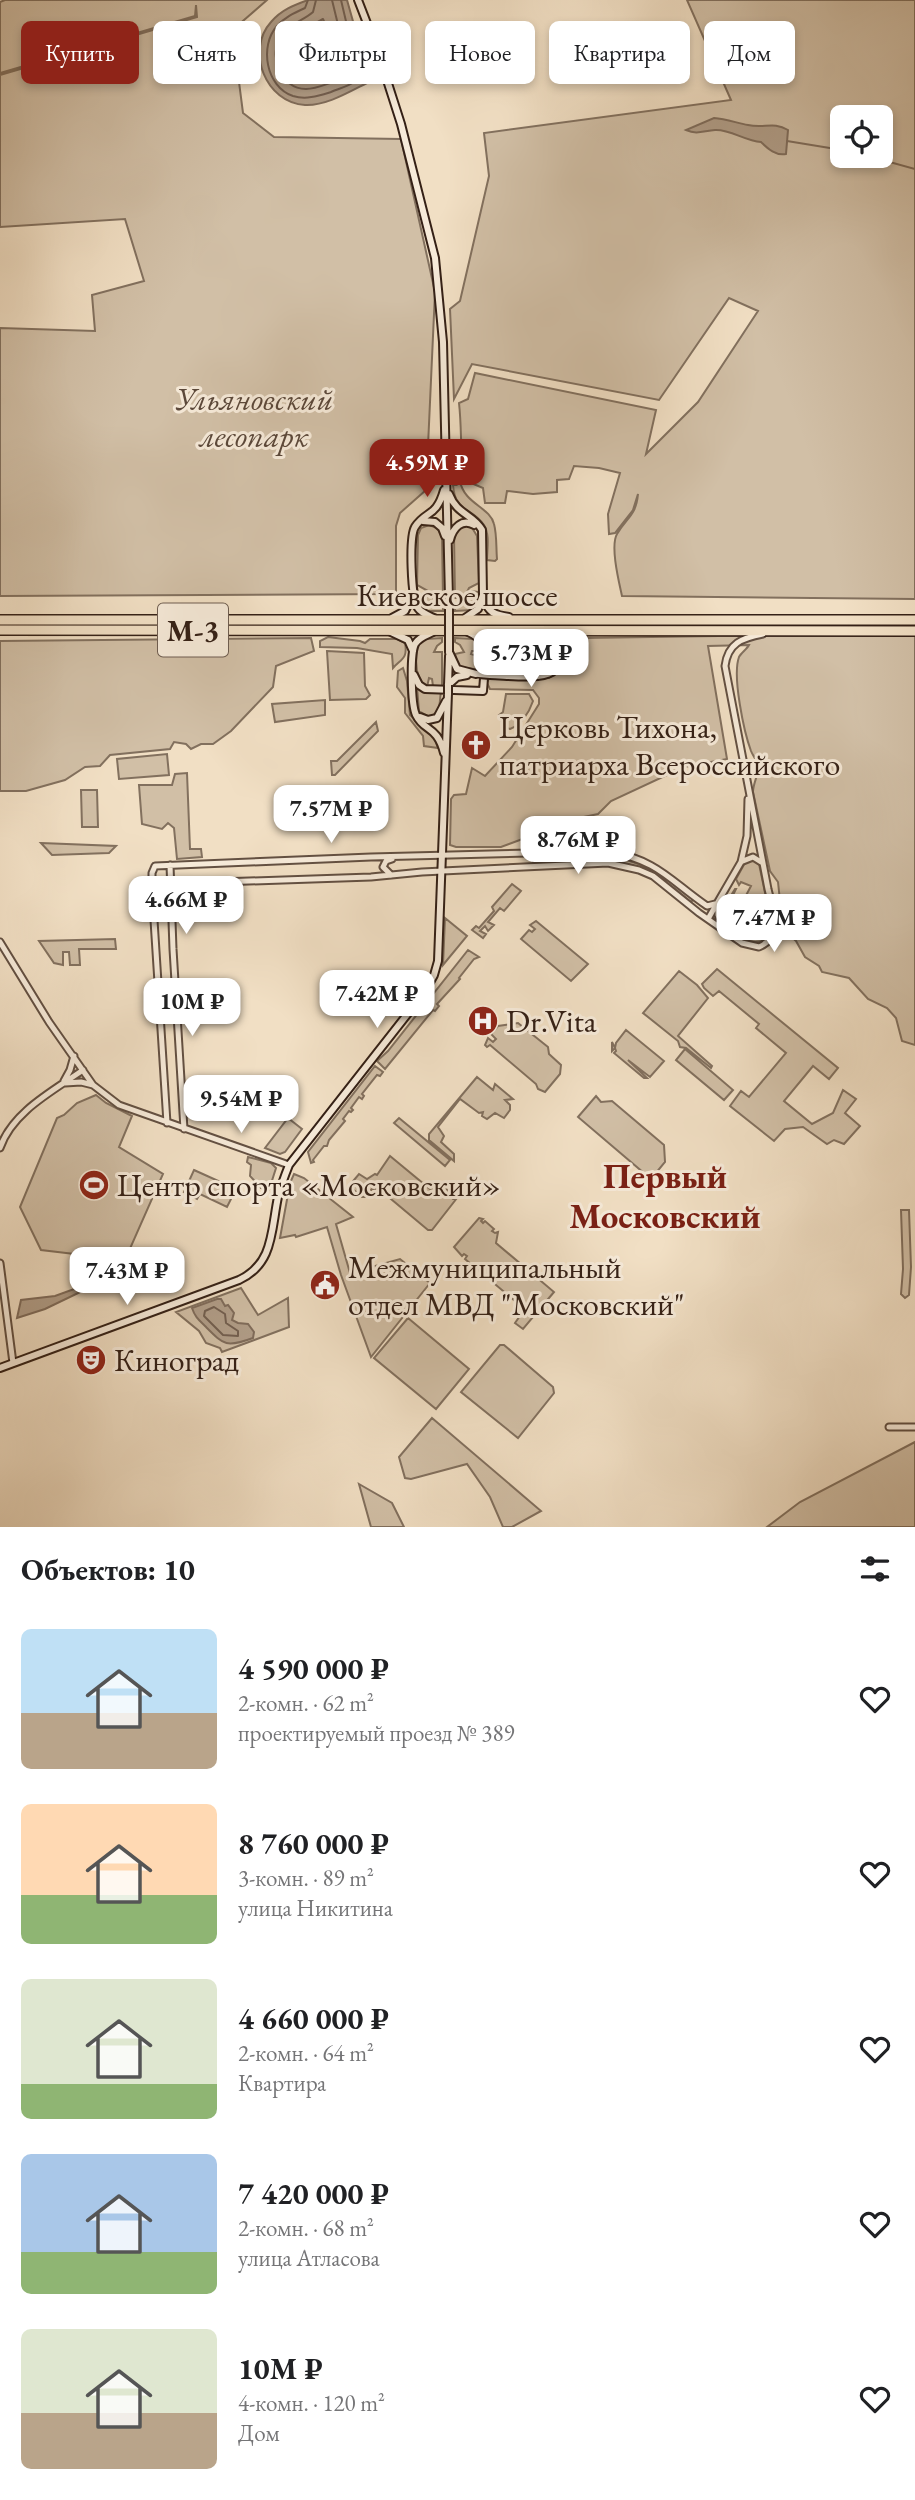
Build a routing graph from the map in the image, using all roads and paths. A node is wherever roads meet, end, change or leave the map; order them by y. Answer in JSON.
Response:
{"nodes":[{"id":1,"x":358,"y":0,"type":"edge"},
{"id":2,"x":446,"y":482,"type":"junction"},
{"id":3,"x":418,"y":524,"type":"junction"},
{"id":4,"x":483,"y":536,"type":"junction"},
{"id":5,"x":448,"y":545,"type":"junction"},
{"id":6,"x":483,"y":593,"type":"junction"},
{"id":7,"x":413,"y":595,"type":"junction"},
{"id":8,"x":514,"y":618,"type":"junction"},
{"id":9,"x":0,"y":620,"type":"edge"},
{"id":10,"x":438,"y":620,"type":"junction"},
{"id":11,"x":460,"y":620,"type":"junction"},
{"id":12,"x":915,"y":620,"type":"edge"},
{"id":13,"x":386,"y":625,"type":"junction"},
{"id":14,"x":0,"y":629,"type":"edge"},
{"id":15,"x":437,"y":630,"type":"junction"},
{"id":16,"x":459,"y":630,"type":"junction"},
{"id":17,"x":530,"y":631,"type":"junction"},
{"id":18,"x":595,"y":631,"type":"junction"},
{"id":19,"x":787,"y":631,"type":"junction"},
{"id":20,"x":915,"y":631,"type":"edge"},
{"id":21,"x":413,"y":651,"type":"junction"},
{"id":22,"x":449,"y":652,"type":"junction"},
{"id":23,"x":557,"y":667,"type":"junction"},
{"id":24,"x":413,"y":673,"type":"junction"},
{"id":25,"x":482,"y":674,"type":"junction"},
{"id":26,"x":448,"y":691,"type":"junction"},
{"id":27,"x":415,"y":713,"type":"junction"},
{"id":28,"x":446,"y":762,"type":"junction"},
{"id":29,"x":748,"y":789,"type":"junction"},
{"id":30,"x":442,"y":856,"type":"junction"},
{"id":31,"x":395,"y":858,"type":"junction"},
{"id":32,"x":741,"y":862,"type":"junction"},
{"id":33,"x":763,"y":864,"type":"junction"},
{"id":34,"x":170,"y":865,"type":"junction"},
{"id":35,"x":442,"y":871,"type":"junction"},
{"id":36,"x":391,"y":875,"type":"junction"},
{"id":37,"x":152,"y":881,"type":"junction"},
{"id":38,"x":171,"y":884,"type":"junction"},
{"id":39,"x":719,"y":903,"type":"junction"},
{"id":40,"x":705,"y":905,"type":"junction"},
{"id":41,"x":699,"y":914,"type":"junction"},
{"id":42,"x":708,"y":919,"type":"junction"},
{"id":43,"x":724,"y":930,"type":"junction"},
{"id":44,"x":0,"y":942,"type":"edge"},
{"id":45,"x":74,"y":1056,"type":"junction"},
{"id":46,"x":83,"y":1070,"type":"junction"},
{"id":47,"x":62,"y":1084,"type":"junction"},
{"id":48,"x":93,"y":1085,"type":"junction"},
{"id":49,"x":167,"y":1123,"type":"junction"},
{"id":50,"x":184,"y":1129,"type":"junction"},
{"id":51,"x":0,"y":1148,"type":"edge"},
{"id":52,"x":289,"y":1165,"type":"junction"},
{"id":53,"x":0,"y":1262,"type":"edge"},
{"id":54,"x":13,"y":1363,"type":"junction"},
{"id":55,"x":0,"y":1368,"type":"edge"},
{"id":56,"x":889,"y":1427,"type":"dead end"},
{"id":57,"x":915,"y":1427,"type":"edge"}],
"edges":[{"from":1,"to":2,"type":"main road"},
{"from":2,"to":3,"type":"main road"},
{"from":2,"to":4,"type":"main road"},
{"from":2,"to":5,"type":"main road"},
{"from":3,"to":5,"type":"main road"},
{"from":3,"to":7,"type":"main road"},
{"from":4,"to":5,"type":"main road"},
{"from":4,"to":6,"type":"main road"},
{"from":5,"to":22,"type":"main road","bridge":true},
{"from":6,"to":8,"type":"main road"},
{"from":6,"to":11,"type":"main road"},
{"from":7,"to":10,"type":"main road"},
{"from":7,"to":13,"type":"main road"},
{"from":8,"to":11,"type":"highway","name":"Киевское шоссе","number":"М-3"},
{"from":8,"to":12,"type":"highway","name":"Киевское шоссе","number":"М-3"},
{"from":9,"to":13,"type":"highway","name":"Киевское шоссе","number":"М-3"},
{"from":10,"to":11,"type":"highway","name":"Киевское шоссе","number":"М-3"},
{"from":10,"to":13,"type":"highway","name":"Киевское шоссе","number":"М-3"},
{"from":13,"to":14,"type":"highway","name":"Киевское шоссе","number":"М-3"},
{"from":13,"to":15,"type":"highway","name":"Киевское шоссе","number":"М-3"},
{"from":13,"to":21,"type":"main road"},
{"from":15,"to":16,"type":"highway","name":"Киевское шоссе","number":"М-3"},
{"from":15,"to":21,"type":"main road"},
{"from":16,"to":17,"type":"highway","name":"Киевское шоссе","number":"М-3"},
{"from":16,"to":25,"type":"main road"},
{"from":17,"to":18,"type":"highway","name":"Киевское шоссе","number":"М-3"},
{"from":17,"to":23,"type":"main road"},
{"from":18,"to":19,"type":"highway","name":"Киевское шоссе","number":"М-3"},
{"from":18,"to":23,"type":"main road"},
{"from":19,"to":20,"type":"highway","name":"Киевское шоссе","number":"М-3"},
{"from":19,"to":29,"type":"street"},
{"from":21,"to":24,"type":"main road"},
{"from":22,"to":25,"type":"main road"},
{"from":22,"to":26,"type":"main road"},
{"from":23,"to":25,"type":"main road"},
{"from":24,"to":25,"type":"main road"},
{"from":24,"to":27,"type":"main road"},
{"from":25,"to":26,"type":"main road"},
{"from":26,"to":27,"type":"main road"},
{"from":26,"to":28,"type":"main road"},
{"from":27,"to":28,"type":"main road"},
{"from":28,"to":30,"type":"main road"},
{"from":29,"to":32,"type":"street"},
{"from":29,"to":33,"type":"street"},
{"from":30,"to":31,"type":"street"},
{"from":30,"to":35,"type":"main road"},
{"from":30,"to":40,"type":"street"},
{"from":31,"to":34,"type":"street"},
{"from":31,"to":36,"type":"street"},
{"from":32,"to":33,"type":"street"},
{"from":32,"to":39,"type":"street"},
{"from":33,"to":43,"type":"street"},
{"from":34,"to":37,"type":"street"},
{"from":34,"to":38,"type":"street"},
{"from":35,"to":36,"type":"street"},
{"from":35,"to":41,"type":"street"},
{"from":35,"to":52,"type":"main road"},
{"from":36,"to":38,"type":"street"},
{"from":37,"to":38,"type":"street"},
{"from":37,"to":49,"type":"street"},
{"from":38,"to":50,"type":"street"},
{"from":39,"to":40,"type":"street"},
{"from":39,"to":42,"type":"street"},
{"from":39,"to":43,"type":"street"},
{"from":40,"to":41,"type":"street"},
{"from":41,"to":42,"type":"street"},
{"from":42,"to":43,"type":"street"},
{"from":44,"to":45,"type":"street"},
{"from":45,"to":46,"type":"street"},
{"from":45,"to":47,"type":"street"},
{"from":46,"to":47,"type":"street"},
{"from":46,"to":48,"type":"street"},
{"from":47,"to":48,"type":"street"},
{"from":47,"to":51,"type":"street"},
{"from":48,"to":49,"type":"street"},
{"from":49,"to":50,"type":"street"},
{"from":50,"to":52,"type":"street"},
{"from":52,"to":54,"type":"main road"},
{"from":53,"to":54,"type":"street"},
{"from":54,"to":55,"type":"main road"},
{"from":56,"to":57,"type":"street"}]}
